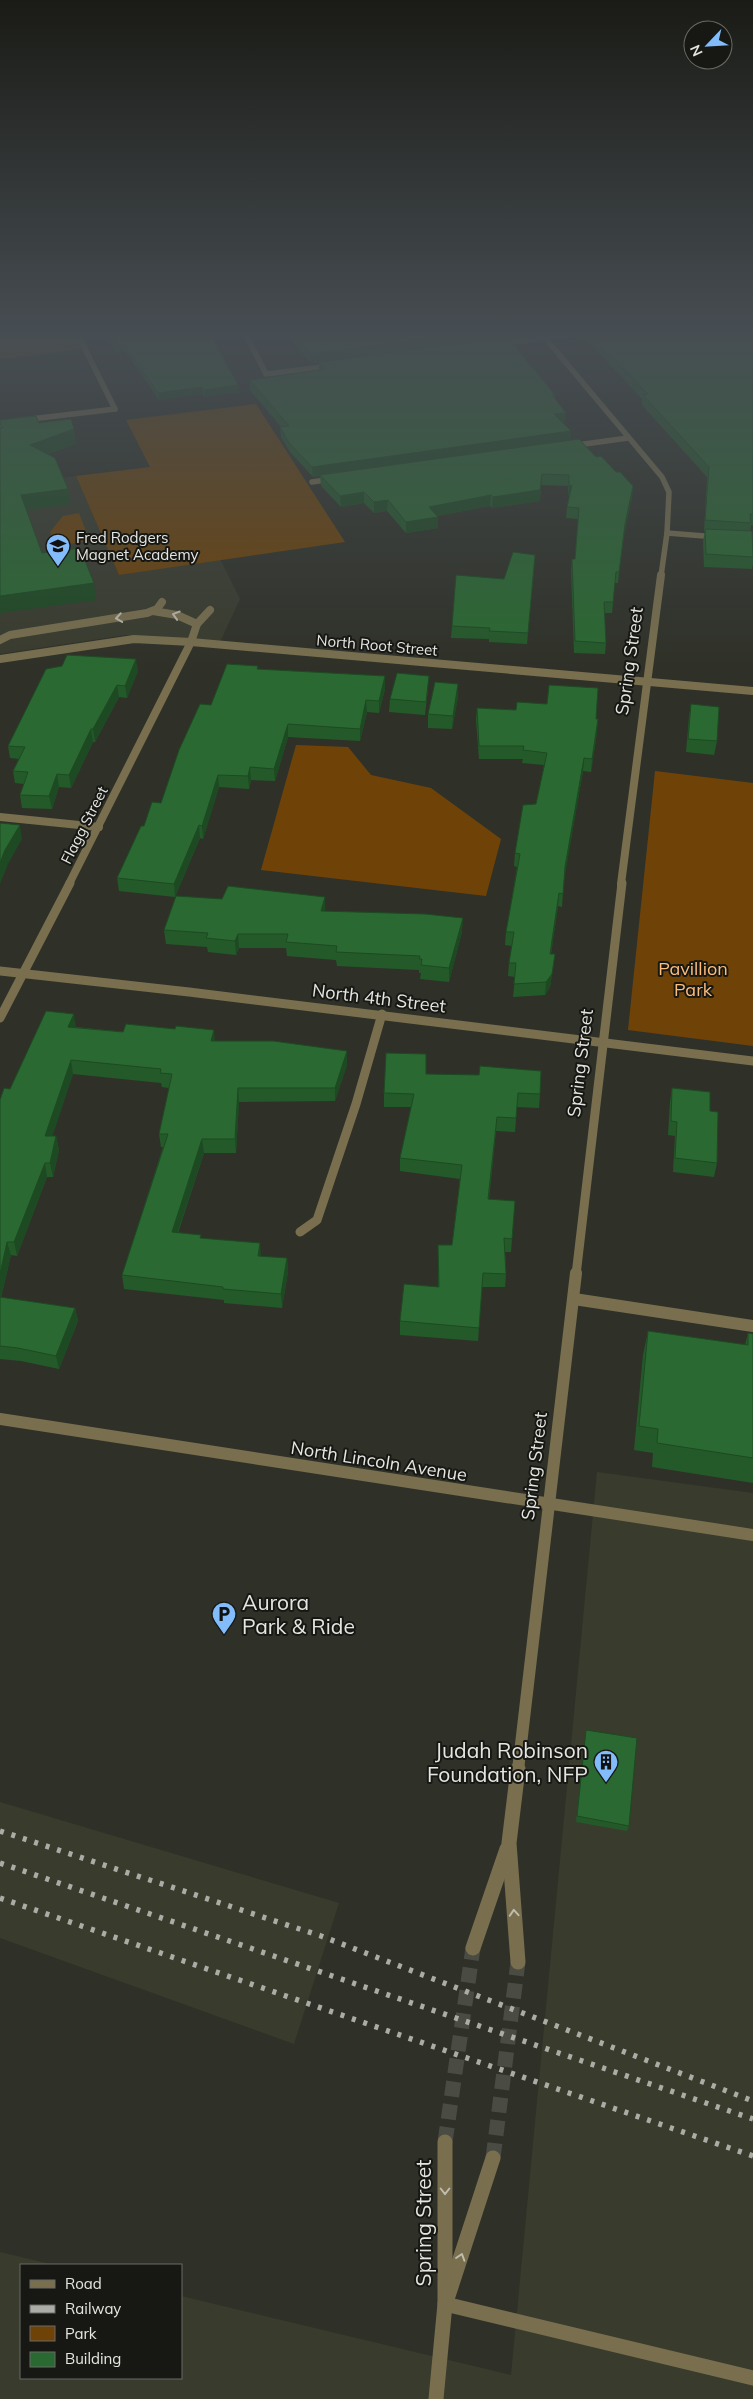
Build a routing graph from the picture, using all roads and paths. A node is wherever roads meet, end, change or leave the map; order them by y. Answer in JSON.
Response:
{"nodes":[{"id":1,"x":575,"y":445,"type":"edge"},
{"id":2,"x":634,"y":445,"type":"edge"},
{"id":3,"x":567,"y":446,"type":"edge"},
{"id":4,"x":342,"y":478,"type":"edge"},
{"id":5,"x":312,"y":482,"type":"dead end"},
{"id":6,"x":667,"y":533,"type":"junction"},
{"id":7,"x":727,"y":538,"type":"edge"},
{"id":8,"x":162,"y":602,"type":"dead end"},
{"id":9,"x":210,"y":610,"type":"dead end"},
{"id":10,"x":153,"y":611,"type":"junction"},
{"id":11,"x":197,"y":624,"type":"junction"},
{"id":12,"x":0,"y":640,"type":"edge"},
{"id":13,"x":191,"y":642,"type":"junction"},
{"id":14,"x":0,"y":659,"type":"edge"},
{"id":15,"x":646,"y":682,"type":"junction"},
{"id":16,"x":753,"y":691,"type":"edge"},
{"id":17,"x":0,"y":817,"type":"edge"},
{"id":18,"x":99,"y":827,"type":"junction"},
{"id":19,"x":0,"y":971,"type":"edge"},
{"id":20,"x":22,"y":973,"type":"junction"},
{"id":21,"x":382,"y":1014,"type":"junction"},
{"id":22,"x":0,"y":1018,"type":"edge"},
{"id":23,"x":602,"y":1044,"type":"junction"},
{"id":24,"x":753,"y":1061,"type":"edge"},
{"id":25,"x":300,"y":1232,"type":"dead end"},
{"id":26,"x":574,"y":1299,"type":"junction"},
{"id":27,"x":753,"y":1326,"type":"edge"},
{"id":28,"x":0,"y":1420,"type":"edge"},
{"id":29,"x":550,"y":1505,"type":"junction"},
{"id":30,"x":753,"y":1535,"type":"edge"},
{"id":31,"x":509,"y":1843,"type":"junction"},
{"id":32,"x":473,"y":1948,"type":"tunnel mouth"},
{"id":33,"x":518,"y":1962,"type":"tunnel mouth"},
{"id":34,"x":445,"y":2142,"type":"tunnel mouth"},
{"id":35,"x":493,"y":2158,"type":"tunnel mouth"},
{"id":36,"x":445,"y":2304,"type":"junction"},
{"id":37,"x":753,"y":2378,"type":"edge"},
{"id":38,"x":436,"y":2399,"type":"edge"}],
"edges":[{"from":1,"to":3,"type":"street"},
{"from":2,"to":6,"type":"street","name":"Spring Street"},
{"from":4,"to":5,"type":"street"},
{"from":6,"to":7,"type":"street"},
{"from":6,"to":15,"type":"street","name":"Spring Street"},
{"from":8,"to":10,"type":"street"},
{"from":9,"to":11,"type":"street"},
{"from":11,"to":10,"type":"street","one_way":true},
{"from":10,"to":12,"type":"street","one_way":true},
{"from":11,"to":13,"type":"street","name":"Flagg Street"},
{"from":13,"to":14,"type":"street","name":"North Root Street"},
{"from":13,"to":15,"type":"street","name":"North Root Street"},
{"from":13,"to":18,"type":"street","name":"Flagg Street"},
{"from":15,"to":16,"type":"street","name":"North Root Street"},
{"from":15,"to":23,"type":"street","name":"Spring Street"},
{"from":17,"to":18,"type":"street"},
{"from":18,"to":20,"type":"street","name":"Flagg Street"},
{"from":19,"to":20,"type":"street","name":"North 4th Street"},
{"from":20,"to":21,"type":"street","name":"North 4th Street"},
{"from":20,"to":22,"type":"street","name":"Flagg Street"},
{"from":21,"to":23,"type":"street","name":"North 4th Street"},
{"from":21,"to":25,"type":"street"},
{"from":23,"to":24,"type":"street","name":"North 4th Street"},
{"from":23,"to":26,"type":"street","name":"Spring Street"},
{"from":26,"to":27,"type":"street"},
{"from":26,"to":29,"type":"street","name":"Spring Street"},
{"from":28,"to":29,"type":"street","name":"North Lincoln Avenue"},
{"from":29,"to":30,"type":"street","name":"North Lincoln Avenue"},
{"from":29,"to":31,"type":"street","name":"Spring Street"},
{"from":31,"to":32,"type":"street","name":"Spring Street"},
{"from":33,"to":31,"type":"street","name":"Spring Street","one_way":true},
{"from":34,"to":36,"type":"street","name":"Spring Street","one_way":true},
{"from":36,"to":35,"type":"street","name":"Spring Street","one_way":true},
{"from":36,"to":37,"type":"street"},
{"from":36,"to":38,"type":"street","name":"Spring Street"}]}
